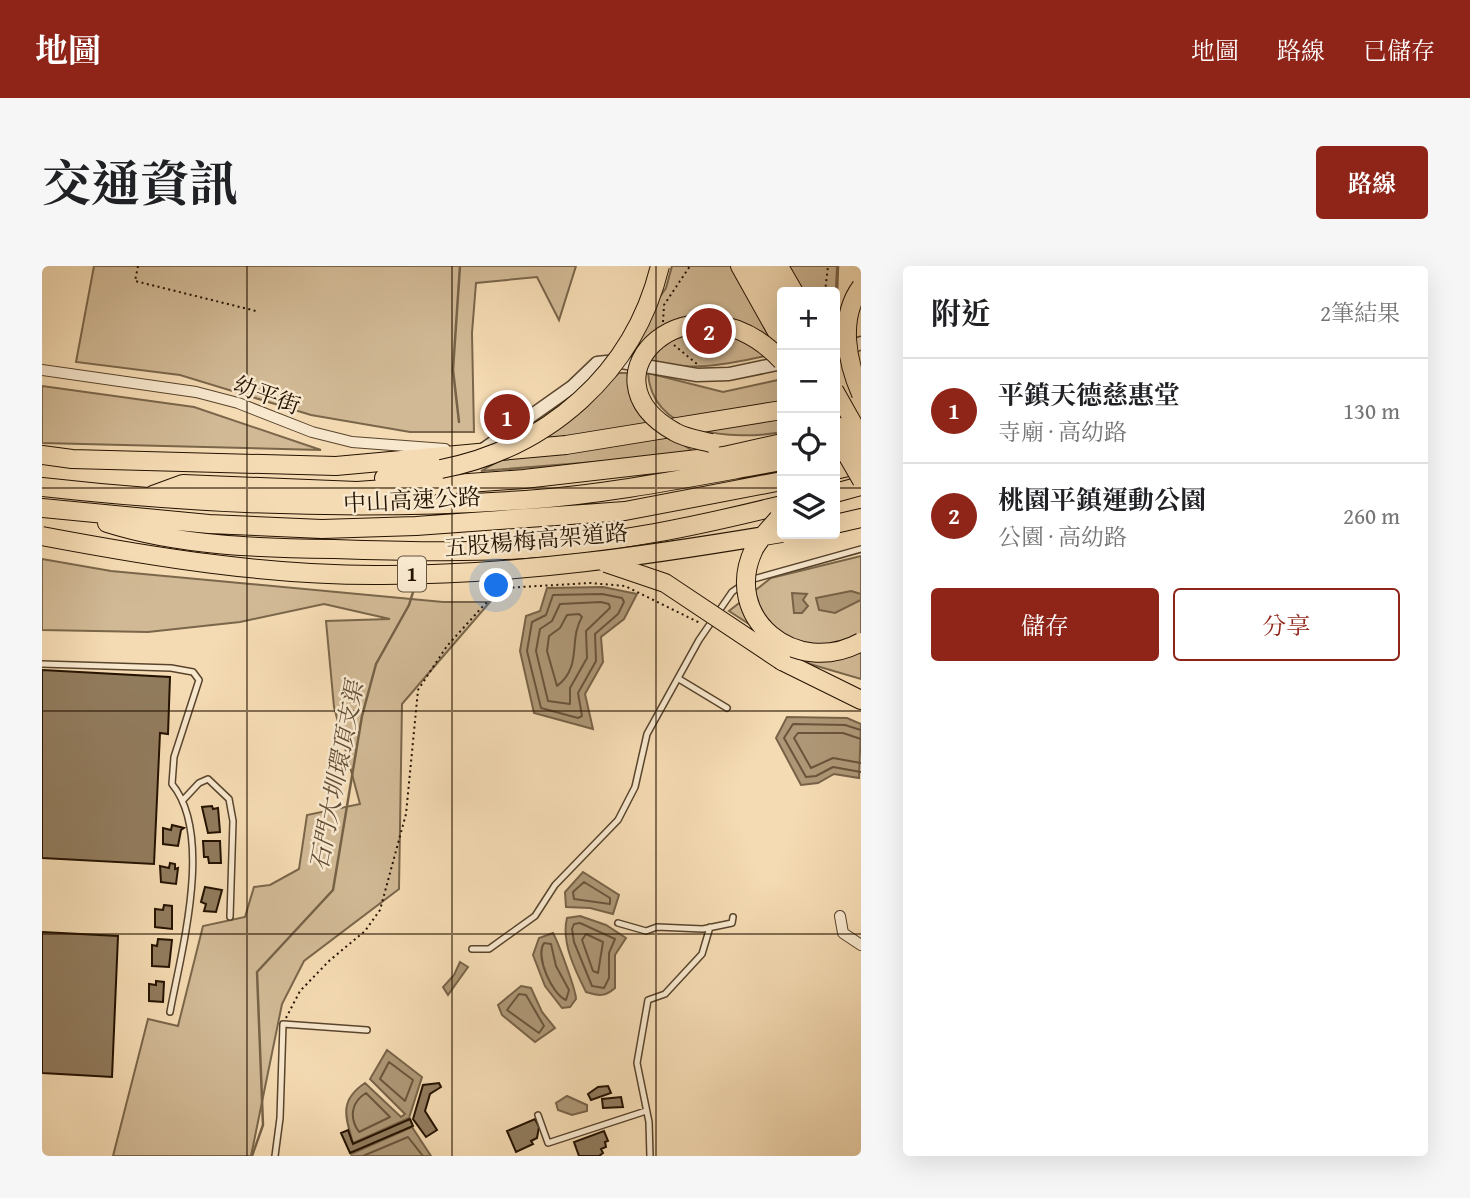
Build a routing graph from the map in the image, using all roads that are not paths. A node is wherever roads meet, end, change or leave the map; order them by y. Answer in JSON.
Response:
{"nodes":[{"id":1,"x":660,"y":266,"type":"edge"},
{"id":2,"x":739,"y":266,"type":"edge"},
{"id":3,"x":752,"y":266,"type":"edge"},
{"id":4,"x":766,"y":266,"type":"edge"},
{"id":5,"x":780,"y":266,"type":"edge"},
{"id":6,"x":778,"y":287,"type":"edge"},
{"id":7,"x":792,"y":287,"type":"edge"},
{"id":8,"x":861,"y":287,"type":"edge"},
{"id":9,"x":777,"y":311,"type":"edge"},
{"id":10,"x":777,"y":334,"type":"edge"},
{"id":11,"x":861,"y":343,"type":"edge"},
{"id":12,"x":840,"y":351,"type":"edge"},
{"id":13,"x":777,"y":356,"type":"edge"},
{"id":14,"x":777,"y":363,"type":"edge"},
{"id":15,"x":42,"y":370,"type":"edge"},
{"id":16,"x":840,"y":372,"type":"edge"},
{"id":17,"x":861,"y":393,"type":"edge"},
{"id":18,"x":840,"y":397,"type":"edge"},
{"id":19,"x":840,"y":399,"type":"edge"},
{"id":20,"x":777,"y":411,"type":"edge"},
{"id":21,"x":861,"y":412,"type":"edge"},
{"id":22,"x":836,"y":413,"type":"edge"},
{"id":23,"x":861,"y":427,"type":"edge"},
{"id":24,"x":840,"y":433,"type":"edge"},
{"id":25,"x":861,"y":436,"type":"edge"},
{"id":26,"x":777,"y":444,"type":"edge"},
{"id":27,"x":840,"y":444,"type":"edge"},
{"id":28,"x":861,"y":445,"type":"edge"},
{"id":29,"x":760,"y":446,"type":"junction"},
{"id":30,"x":840,"y":450,"type":"edge"},
{"id":31,"x":480,"y":452,"type":"joint"},
{"id":32,"x":42,"y":455,"type":"edge"},
{"id":33,"x":861,"y":457,"type":"edge"},
{"id":34,"x":777,"y":462,"type":"edge"},
{"id":35,"x":861,"y":464,"type":"edge"},
{"id":36,"x":840,"y":469,"type":"edge"},
{"id":37,"x":777,"y":482,"type":"edge"},
{"id":38,"x":861,"y":484,"type":"edge"},
{"id":39,"x":42,"y":487,"type":"edge"},
{"id":40,"x":307,"y":487,"type":"junction"},
{"id":41,"x":840,"y":492,"type":"edge"},
{"id":42,"x":143,"y":499,"type":"junction"},
{"id":43,"x":42,"y":508,"type":"edge"},
{"id":44,"x":77,"y":513,"type":"junction"},
{"id":45,"x":777,"y":519,"type":"edge"},
{"id":46,"x":861,"y":519,"type":"edge"},
{"id":47,"x":777,"y":520,"type":"edge"},
{"id":48,"x":777,"y":523,"type":"edge"},
{"id":49,"x":840,"y":523,"type":"edge"},
{"id":50,"x":42,"y":536,"type":"edge"},
{"id":51,"x":861,"y":549,"type":"edge"},
{"id":52,"x":382,"y":550,"type":"junction"},
{"id":53,"x":861,"y":642,"type":"edge"},
{"id":54,"x":782,"y":661,"type":"junction"},
{"id":55,"x":42,"y":664,"type":"edge"},
{"id":56,"x":678,"y":679,"type":"junction"},
{"id":57,"x":861,"y":693,"type":"edge"},
{"id":58,"x":861,"y":700,"type":"edge"},
{"id":59,"x":727,"y":708,"type":"dead end"},
{"id":60,"x":184,"y":799,"type":"junction"},
{"id":61,"x":840,"y":916,"type":"dead end"},
{"id":62,"x":230,"y":917,"type":"dead end"},
{"id":63,"x":733,"y":917,"type":"dead end"},
{"id":64,"x":618,"y":923,"type":"dead end"},
{"id":65,"x":710,"y":928,"type":"junction"},
{"id":66,"x":861,"y":945,"type":"edge"},
{"id":67,"x":471,"y":949,"type":"dead end"},
{"id":68,"x":170,"y":1012,"type":"dead end"},
{"id":69,"x":367,"y":1030,"type":"dead end"},
{"id":70,"x":646,"y":1111,"type":"junction"},
{"id":71,"x":538,"y":1115,"type":"dead end"},
{"id":72,"x":275,"y":1156,"type":"edge"},
{"id":73,"x":650,"y":1156,"type":"edge"}],
"edges":[{"from":1,"to":40,"type":"highway","bridge":true},
{"from":2,"to":10,"type":"highway"},
{"from":3,"to":9,"type":"highway"},
{"from":4,"to":6,"type":"highway"},
{"from":5,"to":7,"type":"highway"},
{"from":8,"to":17,"type":"highway","bridge":true},
{"from":11,"to":12,"type":"street"},
{"from":13,"to":29,"type":"highway","bridge":true},
{"from":14,"to":31,"type":"street"},
{"from":15,"to":31,"type":"street","name":"幼平街"},
{"from":16,"to":21,"type":"highway"},
{"from":17,"to":18,"type":"highway","bridge":true},
{"from":19,"to":25,"type":"highway","bridge":true},
{"from":20,"to":32,"type":"highway","bridge":true},
{"from":22,"to":33,"type":"highway","bridge":true},
{"from":23,"to":24,"type":"highway"},
{"from":26,"to":29,"type":"highway"},
{"from":27,"to":38,"type":"highway","bridge":true},
{"from":28,"to":30,"type":"highway"},
{"from":29,"to":40,"type":"highway"},
{"from":34,"to":42,"type":"highway","name":"中山高速公路"},
{"from":35,"to":36,"type":"highway"},
{"from":37,"to":44,"type":"highway","name":"中山高速公路","number":"1"},
{"from":38,"to":41,"type":"highway"},
{"from":39,"to":42,"type":"highway","name":"中山高速公路"},
{"from":40,"to":42,"type":"highway"},
{"from":43,"to":44,"type":"highway","name":"中山高速公路","number":"1"},
{"from":44,"to":52,"type":"highway"},
{"from":45,"to":52,"type":"highway"},
{"from":46,"to":49,"type":"highway"},
{"from":47,"to":50,"type":"highway","name":"五股楊梅高架道路","number":"1","bridge":true},
{"from":48,"to":53,"type":"highway","bridge":true},
{"from":51,"to":56,"type":"lane"},
{"from":52,"to":54,"type":"highway","bridge":true},
{"from":54,"to":57,"type":"highway"},
{"from":54,"to":58,"type":"highway"},
{"from":55,"to":60,"type":"lane"},
{"from":56,"to":59,"type":"lane"},
{"from":56,"to":67,"type":"lane"},
{"from":60,"to":62,"type":"lane"},
{"from":60,"to":68,"type":"lane"},
{"from":61,"to":66,"type":"street"},
{"from":63,"to":65,"type":"lane"},
{"from":64,"to":65,"type":"lane"},
{"from":65,"to":70,"type":"lane"},
{"from":69,"to":72,"type":"lane"},
{"from":70,"to":71,"type":"lane"},
{"from":70,"to":73,"type":"lane"}]}
